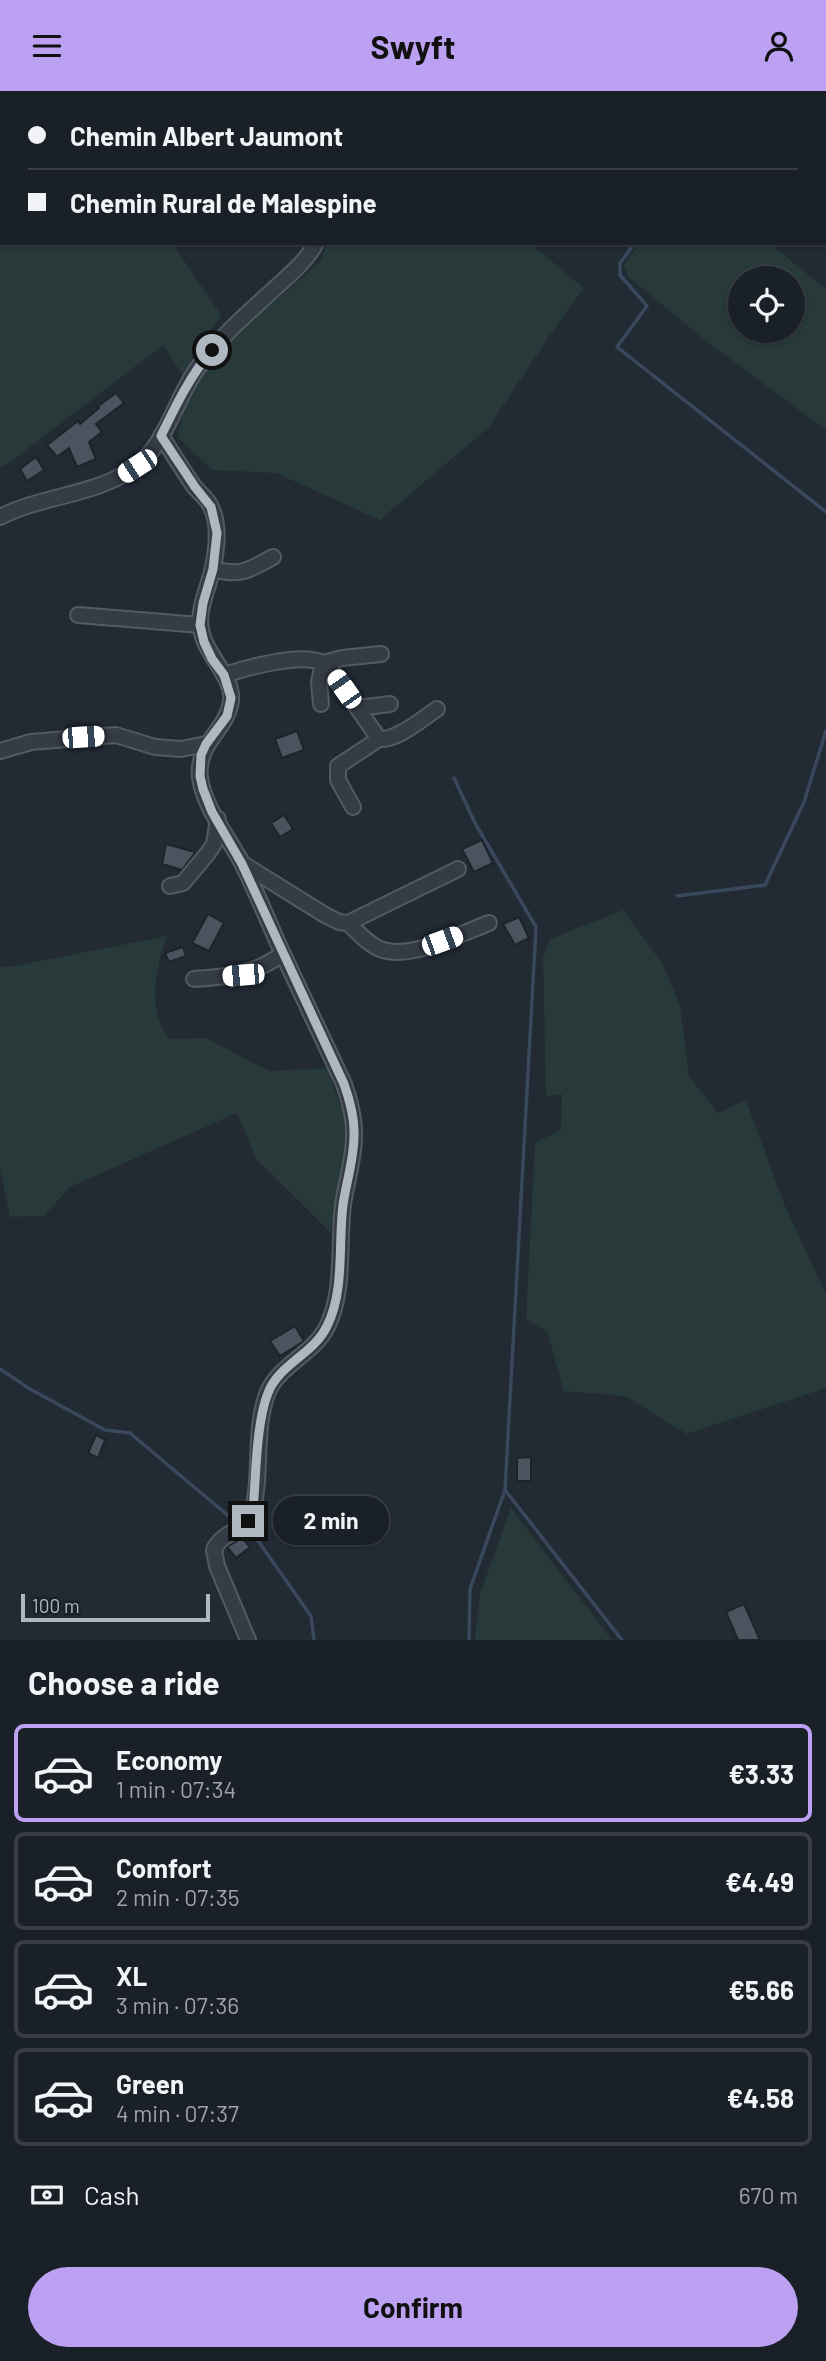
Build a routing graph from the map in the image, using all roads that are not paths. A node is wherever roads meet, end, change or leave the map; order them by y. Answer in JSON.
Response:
{"nodes":[{"id":1,"x":315,"y":245,"type":"edge"},
{"id":2,"x":161,"y":436,"type":"junction"},
{"id":3,"x":0,"y":517,"type":"edge"},
{"id":4,"x":274,"y":557,"type":"dead end"},
{"id":5,"x":213,"y":569,"type":"junction"},
{"id":6,"x":78,"y":615,"type":"dead end"},
{"id":7,"x":200,"y":625,"type":"junction"},
{"id":8,"x":381,"y":654,"type":"dead end"},
{"id":9,"x":323,"y":663,"type":"junction"},
{"id":10,"x":224,"y":675,"type":"junction"},
{"id":11,"x":321,"y":704,"type":"dead end"},
{"id":12,"x":390,"y":704,"type":"dead end"},
{"id":13,"x":358,"y":708,"type":"junction"},
{"id":14,"x":437,"y":709,"type":"dead end"},
{"id":15,"x":379,"y":740,"type":"junction"},
{"id":16,"x":206,"y":744,"type":"junction"},
{"id":17,"x":0,"y":751,"type":"edge"},
{"id":18,"x":353,"y":807,"type":"dead end"},
{"id":19,"x":218,"y":819,"type":"junction"},
{"id":20,"x":242,"y":864,"type":"junction"},
{"id":21,"x":458,"y":869,"type":"dead end"},
{"id":22,"x":170,"y":886,"type":"dead end"},
{"id":23,"x":348,"y":923,"type":"junction"},
{"id":24,"x":489,"y":923,"type":"dead end"},
{"id":25,"x":283,"y":954,"type":"junction"},
{"id":26,"x":194,"y":979,"type":"dead end"},
{"id":27,"x":248,"y":1640,"type":"edge"}],
"edges":[{"from":1,"to":2,"type":"street"},
{"from":2,"to":3,"type":"street"},
{"from":2,"to":5,"type":"street"},
{"from":4,"to":5,"type":"street"},
{"from":5,"to":7,"type":"street"},
{"from":6,"to":7,"type":"street"},
{"from":7,"to":10,"type":"street"},
{"from":8,"to":9,"type":"street"},
{"from":9,"to":10,"type":"street"},
{"from":9,"to":11,"type":"street"},
{"from":9,"to":13,"type":"street"},
{"from":10,"to":16,"type":"street"},
{"from":12,"to":13,"type":"street"},
{"from":13,"to":15,"type":"street"},
{"from":14,"to":15,"type":"street"},
{"from":15,"to":18,"type":"street"},
{"from":16,"to":17,"type":"street"},
{"from":16,"to":19,"type":"street"},
{"from":19,"to":20,"type":"street"},
{"from":19,"to":22,"type":"street"},
{"from":20,"to":23,"type":"street"},
{"from":20,"to":25,"type":"street"},
{"from":21,"to":23,"type":"street"},
{"from":23,"to":24,"type":"street"},
{"from":25,"to":26,"type":"street"},
{"from":25,"to":27,"type":"street"}]}
